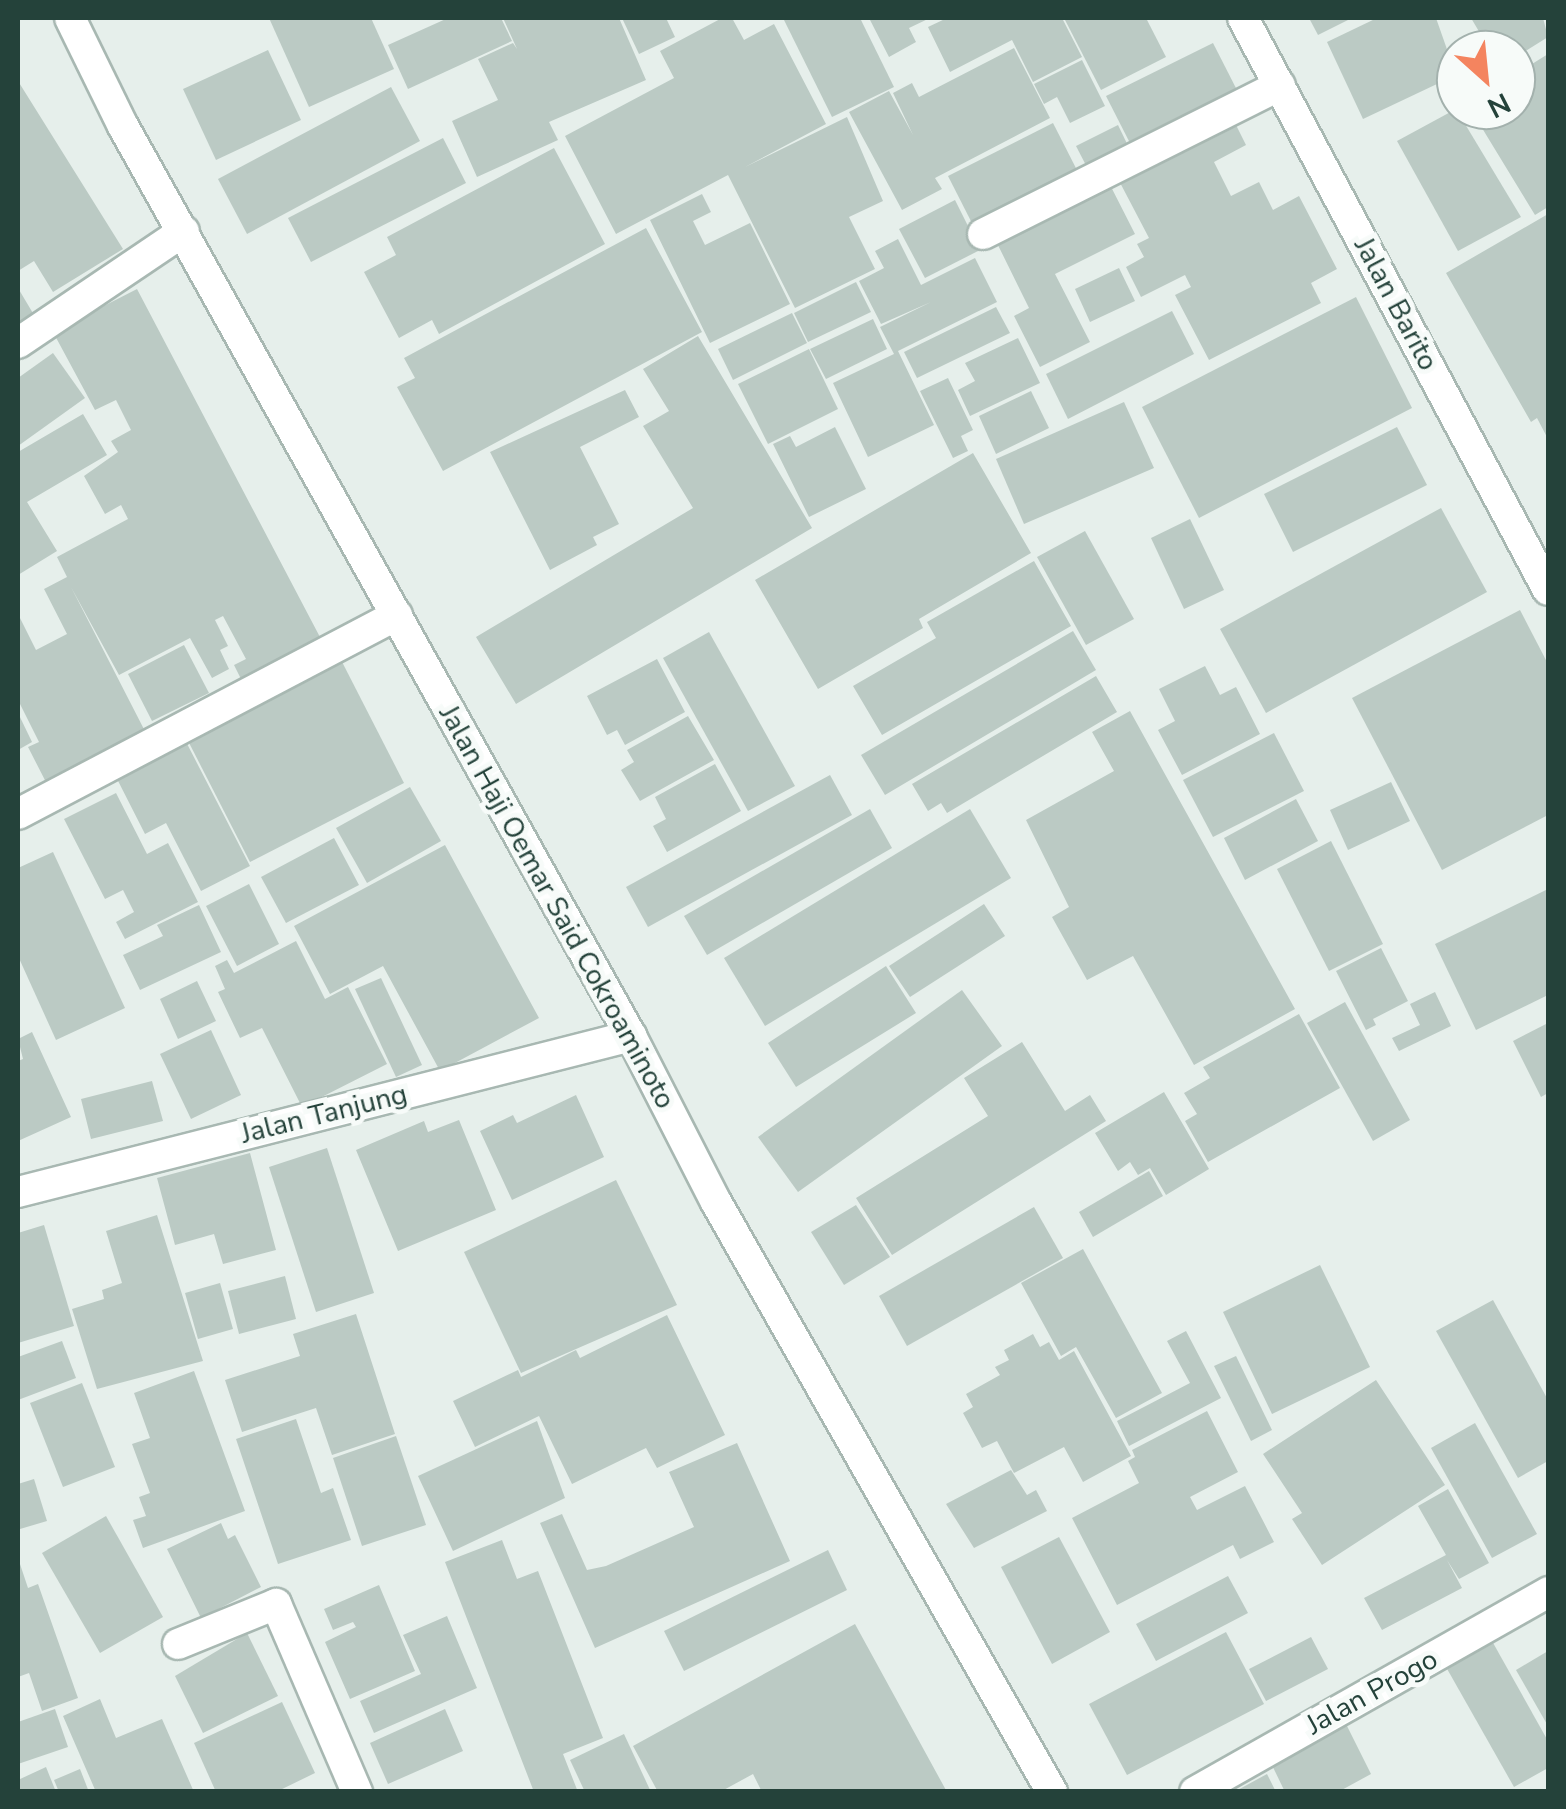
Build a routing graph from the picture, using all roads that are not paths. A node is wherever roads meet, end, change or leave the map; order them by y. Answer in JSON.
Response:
{"nodes":[{"id":1,"x":70,"y":18,"type":"edge"},
{"id":2,"x":1244,"y":18,"type":"edge"},
{"id":3,"x":1280,"y":85,"type":"junction"},
{"id":4,"x":184,"y":231,"type":"junction"},
{"id":5,"x":983,"y":234,"type":"dead end"},
{"id":6,"x":18,"y":343,"type":"edge"},
{"id":7,"x":1548,"y":590,"type":"edge"},
{"id":8,"x":396,"y":615,"type":"junction"},
{"id":9,"x":18,"y":814,"type":"edge"},
{"id":10,"x":631,"y":1036,"type":"junction"},
{"id":11,"x":18,"y":1192,"type":"edge"},
{"id":12,"x":1548,"y":1592,"type":"edge"},
{"id":13,"x":178,"y":1644,"type":"dead end"},
{"id":14,"x":358,"y":1792,"type":"edge"},
{"id":15,"x":1052,"y":1792,"type":"edge"},
{"id":16,"x":1195,"y":1792,"type":"edge"}],
"edges":[{"from":1,"to":4,"type":"main road","name":"Jalan Haji Oemar Said Cokroaminoto"},
{"from":2,"to":3,"type":"main road","name":"Jalan Barito"},
{"from":3,"to":5,"type":"main road"},
{"from":3,"to":7,"type":"main road","name":"Jalan Barito"},
{"from":4,"to":6,"type":"main road"},
{"from":4,"to":8,"type":"main road","name":"Jalan Haji Oemar Said Cokroaminoto"},
{"from":8,"to":9,"type":"main road"},
{"from":8,"to":10,"type":"main road","name":"Jalan Haji Oemar Said Cokroaminoto"},
{"from":10,"to":11,"type":"main road","name":"Jalan Tanjung"},
{"from":10,"to":15,"type":"main road","name":"Jalan Haji Oemar Said Cokroaminoto"},
{"from":12,"to":16,"type":"main road","name":"Jalan Progo"},
{"from":13,"to":14,"type":"main road"}]}
